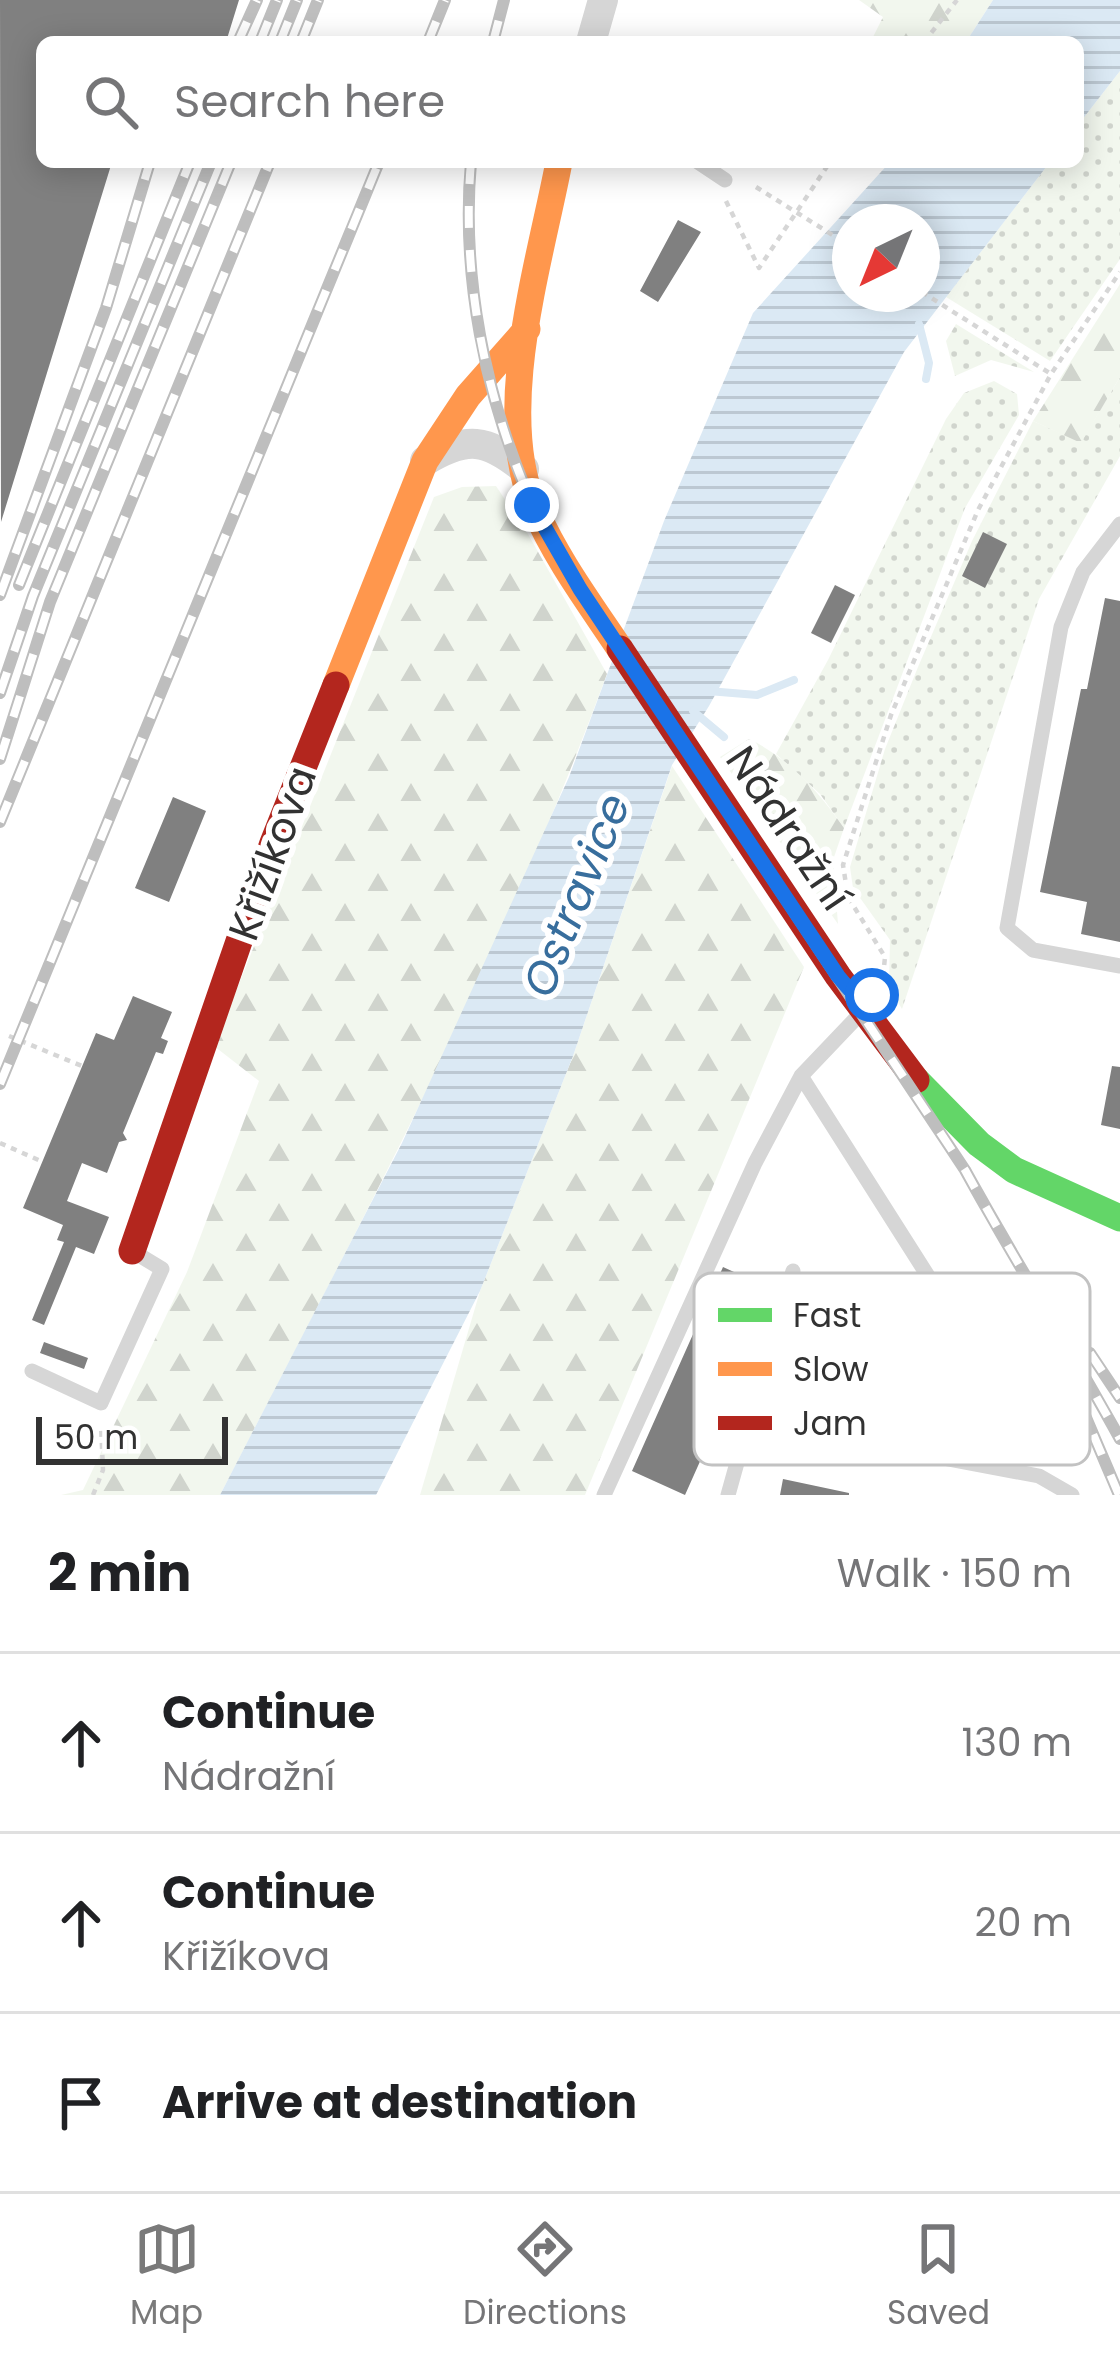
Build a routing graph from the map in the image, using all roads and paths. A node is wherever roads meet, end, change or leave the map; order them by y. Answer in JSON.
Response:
{"nodes":[{"id":1,"x":603,"y":0,"type":"edge"},
{"id":2,"x":957,"y":0,"type":"edge"},
{"id":3,"x":593,"y":36,"type":"edge"},
{"id":4,"x":929,"y":36,"type":"edge"},
{"id":5,"x":558,"y":168,"type":"edge"},
{"id":6,"x":707,"y":168,"type":"edge"},
{"id":7,"x":826,"y":168,"type":"edge"},
{"id":8,"x":725,"y":180,"type":"joint"},
{"id":9,"x":756,"y":187,"type":"dead end"},
{"id":10,"x":832,"y":235,"type":"edge"},
{"id":11,"x":1120,"y":272,"type":"edge"},
{"id":12,"x":940,"y":303,"type":"edge"},
{"id":13,"x":527,"y":329,"type":"junction"},
{"id":14,"x":1052,"y":374,"type":"junction"},
{"id":15,"x":425,"y":460,"type":"junction"},
{"id":16,"x":524,"y":470,"type":"junction"},
{"id":17,"x":1120,"y":524,"type":"edge"},
{"id":18,"x":1120,"y":966,"type":"edge"},
{"id":19,"x":865,"y":1008,"type":"junction"},
{"id":20,"x":9,"y":1036,"type":"dead end"},
{"id":21,"x":82,"y":1066,"type":"dead end"},
{"id":22,"x":801,"y":1076,"type":"junction"},
{"id":23,"x":0,"y":1143,"type":"edge"},
{"id":24,"x":43,"y":1162,"type":"dead end"},
{"id":25,"x":1120,"y":1218,"type":"edge"},
{"id":26,"x":132,"y":1251,"type":"joint"},
{"id":27,"x":705,"y":1273,"type":"edge"},
{"id":28,"x":926,"y":1273,"type":"edge"},
{"id":29,"x":694,"y":1297,"type":"edge"},
{"id":30,"x":32,"y":1371,"type":"dead end"},
{"id":31,"x":101,"y":1403,"type":"junction"},
{"id":32,"x":736,"y":1465,"type":"edge"},
{"id":33,"x":980,"y":1465,"type":"edge"},
{"id":34,"x":92,"y":1495,"type":"edge"},
{"id":35,"x":604,"y":1495,"type":"edge"},
{"id":36,"x":728,"y":1495,"type":"edge"},
{"id":37,"x":1072,"y":1495,"type":"edge"}],
"edges":[{"from":1,"to":3,"type":"street"},
{"from":2,"to":4,"type":"path"},
{"from":5,"to":13,"type":"street"},
{"from":6,"to":8,"type":"lane"},
{"from":7,"to":8,"type":"path"},
{"from":9,"to":10,"type":"path","bridge":true},
{"from":11,"to":14,"type":"path"},
{"from":12,"to":14,"type":"path"},
{"from":13,"to":15,"type":"street","name":"Křižíkova"},
{"from":13,"to":16,"type":"street"},
{"from":14,"to":19,"type":"path"},
{"from":15,"to":16,"type":"street"},
{"from":15,"to":26,"type":"street","name":"Křižíkova"},
{"from":16,"to":19,"type":"street","name":"Nádražní"},
{"from":17,"to":18,"type":"lane"},
{"from":19,"to":22,"type":"lane"},
{"from":19,"to":25,"type":"street","name":"Nádražní"},
{"from":20,"to":21,"type":"path"},
{"from":22,"to":27,"type":"lane"},
{"from":22,"to":28,"type":"lane"},
{"from":23,"to":24,"type":"path"},
{"from":26,"to":31,"type":"lane"},
{"from":29,"to":35,"type":"lane"},
{"from":30,"to":31,"type":"lane"},
{"from":31,"to":34,"type":"path"},
{"from":32,"to":36,"type":"lane"},
{"from":33,"to":37,"type":"lane"}]}
